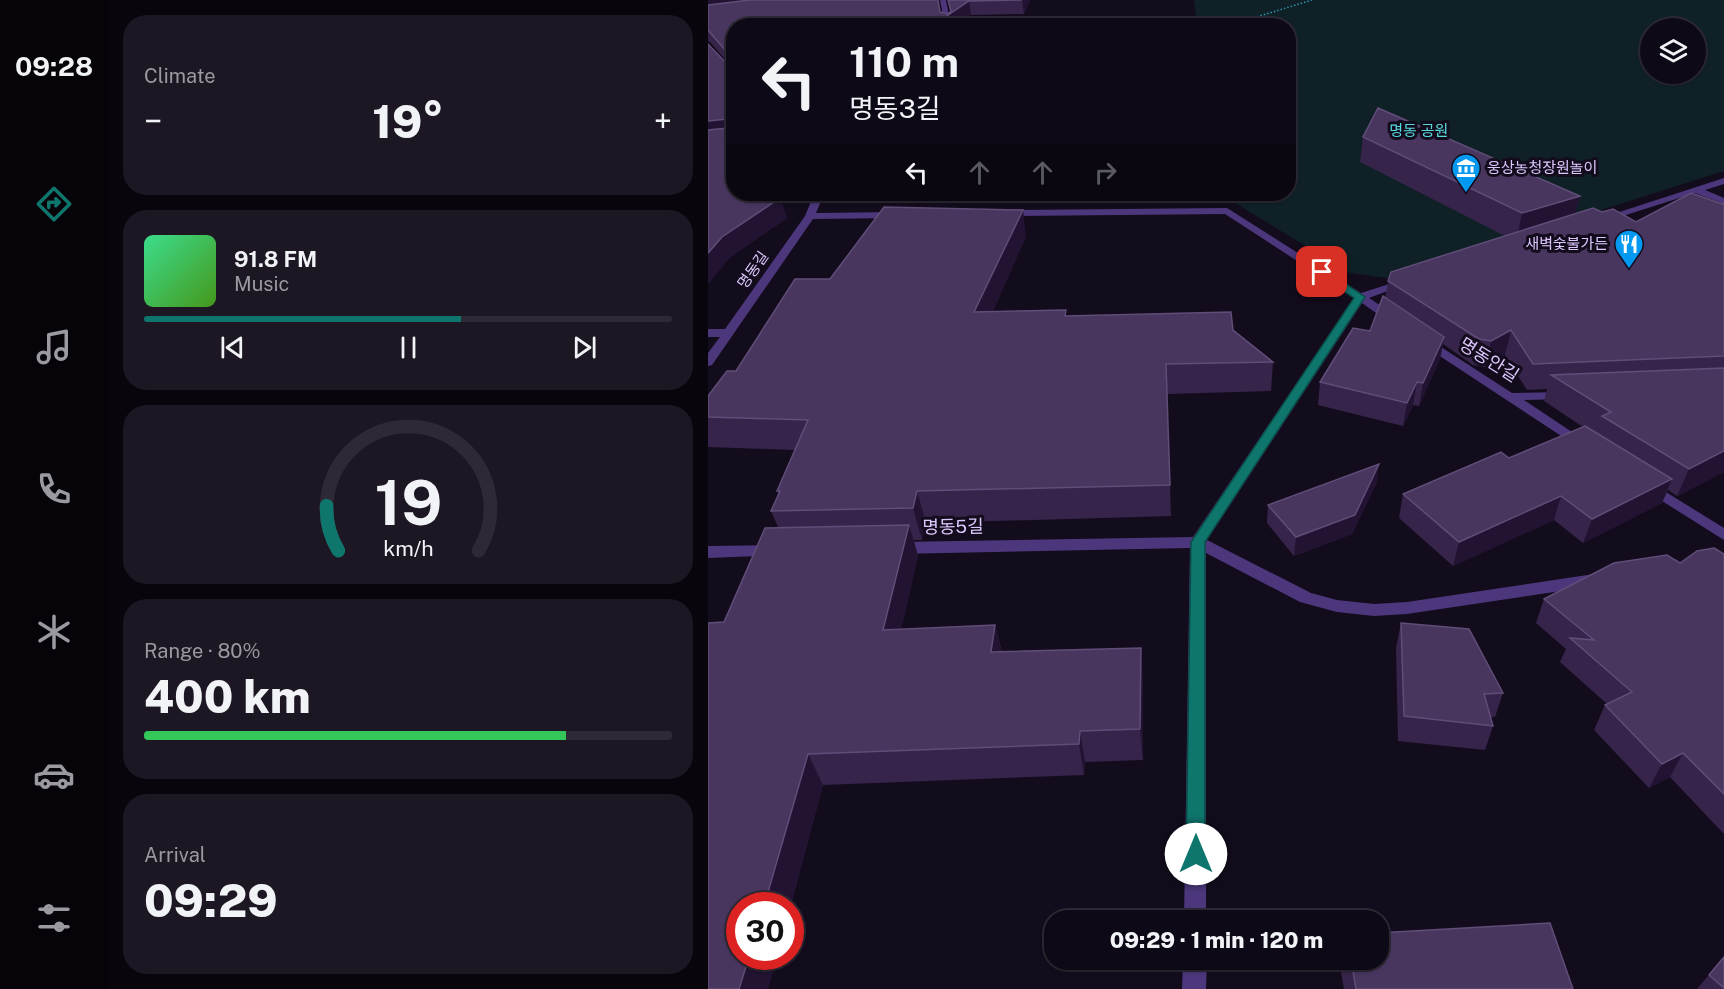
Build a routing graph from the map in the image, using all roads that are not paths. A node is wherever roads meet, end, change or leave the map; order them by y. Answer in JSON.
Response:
{"nodes":[{"id":1,"x":943,"y":0,"type":"edge"},
{"id":2,"x":946,"y":18,"type":"edge"},
{"id":3,"x":1724,"y":181,"type":"edge"},
{"id":4,"x":1696,"y":190,"type":"junction"},
{"id":5,"x":816,"y":201,"type":"edge"},
{"id":6,"x":1724,"y":201,"type":"edge"},
{"id":7,"x":915,"y":214,"type":"edge"},
{"id":8,"x":986,"y":214,"type":"edge"},
{"id":9,"x":810,"y":216,"type":"junction"},
{"id":10,"x":1595,"y":222,"type":"edge"},
{"id":11,"x":1416,"y":279,"type":"edge"},
{"id":12,"x":1360,"y":297,"type":"junction"},
{"id":13,"x":708,"y":333,"type":"edge"},
{"id":14,"x":727,"y":333,"type":"junction"},
{"id":15,"x":708,"y":362,"type":"edge"},
{"id":16,"x":1581,"y":394,"type":"edge"},
{"id":17,"x":1509,"y":397,"type":"junction"},
{"id":18,"x":1597,"y":453,"type":"edge"},
{"id":19,"x":1636,"y":478,"type":"edge"},
{"id":20,"x":1724,"y":535,"type":"edge"},
{"id":21,"x":1198,"y":542,"type":"junction"},
{"id":22,"x":875,"y":549,"type":"edge"},
{"id":23,"x":792,"y":550,"type":"edge"},
{"id":24,"x":708,"y":552,"type":"edge"},
{"id":25,"x":1607,"y":579,"type":"edge"},
{"id":26,"x":1195,"y":910,"type":"edge"},
{"id":27,"x":1195,"y":970,"type":"edge"},
{"id":28,"x":1194,"y":989,"type":"edge"}],
"edges":[{"from":1,"to":2,"type":"street"},
{"from":3,"to":4,"type":"street"},
{"from":4,"to":6,"type":"street"},
{"from":4,"to":10,"type":"street"},
{"from":5,"to":9,"type":"street","name":"명동길"},
{"from":7,"to":9,"type":"street"},
{"from":8,"to":12,"type":"street","name":"명동안길"},
{"from":9,"to":14,"type":"street","name":"명동길"},
{"from":11,"to":12,"type":"street"},
{"from":12,"to":17,"type":"street","name":"명동안길"},
{"from":12,"to":21,"type":"street"},
{"from":13,"to":14,"type":"street"},
{"from":14,"to":15,"type":"street","name":"명동길"},
{"from":16,"to":17,"type":"street","name":"명동안길"},
{"from":17,"to":18,"type":"street"},
{"from":19,"to":20,"type":"street"},
{"from":21,"to":22,"type":"street","name":"명동5길"},
{"from":21,"to":25,"type":"street"},
{"from":21,"to":26,"type":"street"},
{"from":23,"to":24,"type":"street"},
{"from":27,"to":28,"type":"street"}]}
